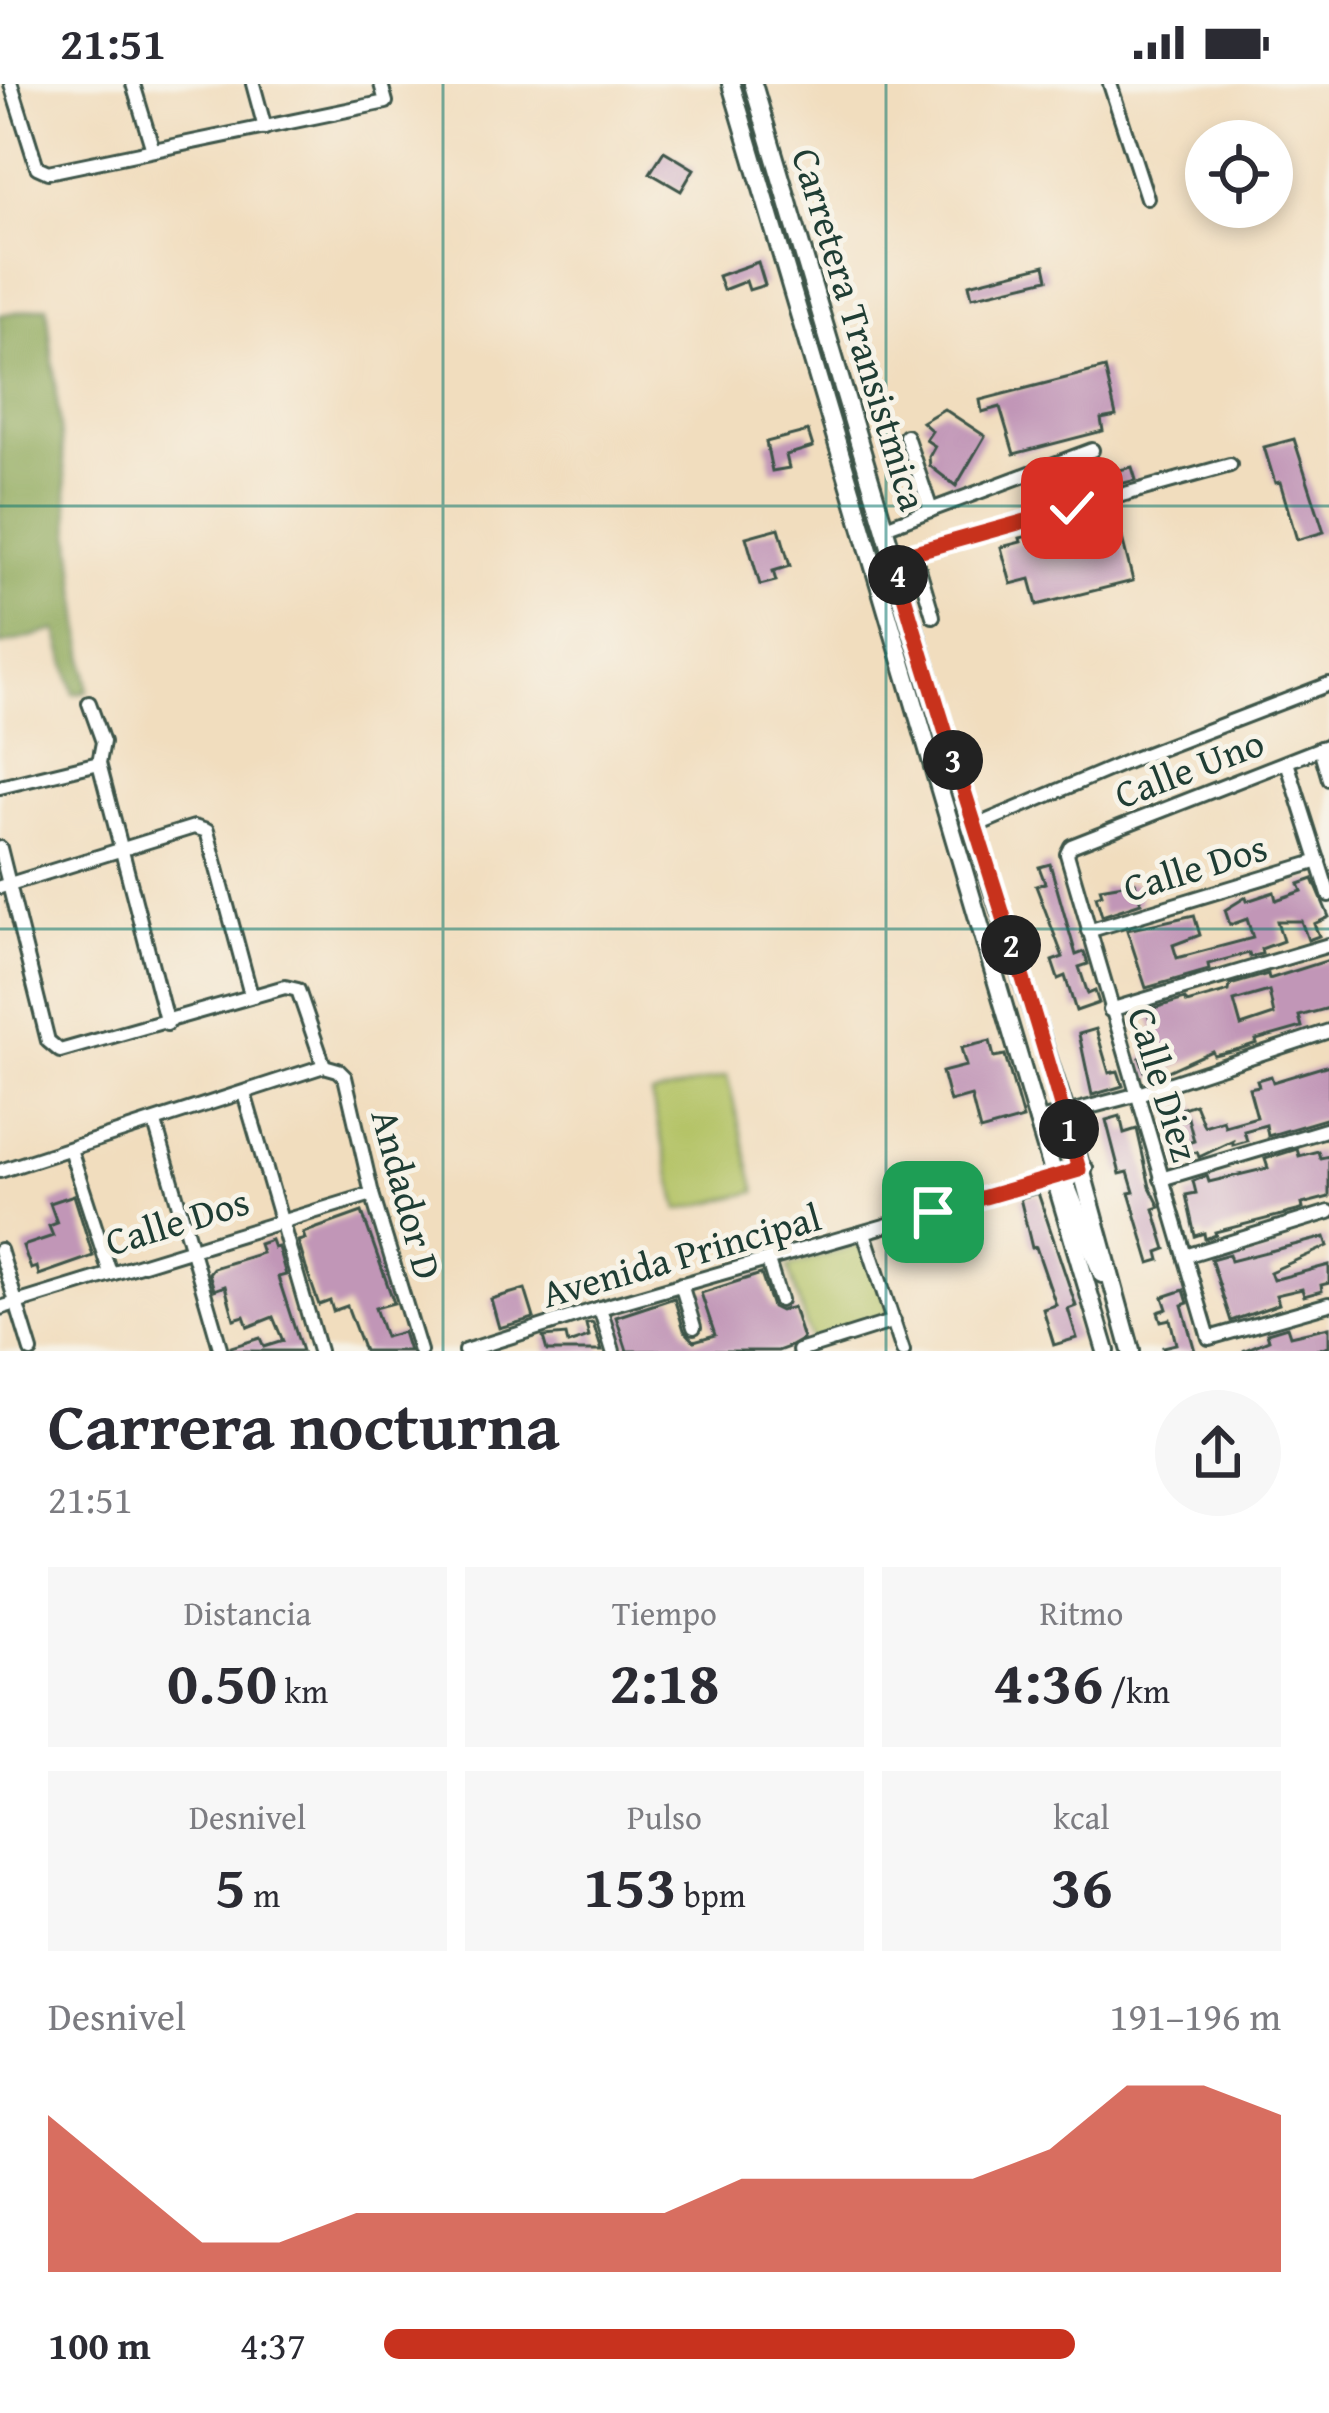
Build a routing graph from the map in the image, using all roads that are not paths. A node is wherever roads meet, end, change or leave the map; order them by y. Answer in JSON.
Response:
{"nodes":[{"id":1,"x":11,"y":84,"type":"edge"},
{"id":2,"x":133,"y":84,"type":"edge"},
{"id":3,"x":253,"y":84,"type":"edge"},
{"id":4,"x":381,"y":84,"type":"edge"},
{"id":5,"x":731,"y":84,"type":"edge"},
{"id":6,"x":753,"y":84,"type":"edge"},
{"id":7,"x":1110,"y":84,"type":"edge"},
{"id":8,"x":265,"y":128,"type":"junction"},
{"id":9,"x":154,"y":150,"type":"junction"},
{"id":10,"x":1147,"y":198,"type":"dead end"},
{"id":11,"x":906,"y":436,"type":"dead end"},
{"id":12,"x":1092,"y":450,"type":"dead end"},
{"id":13,"x":1230,"y":465,"type":"dead end"},
{"id":14,"x":931,"y":510,"type":"junction"},
{"id":15,"x":885,"y":527,"type":"junction"},
{"id":16,"x":914,"y":552,"type":"junction"},
{"id":17,"x":893,"y":558,"type":"junction"},
{"id":18,"x":933,"y":616,"type":"dead end"},
{"id":19,"x":1329,"y":684,"type":"edge"},
{"id":20,"x":89,"y":703,"type":"dead end"},
{"id":21,"x":1325,"y":747,"type":"edge"},
{"id":22,"x":1287,"y":762,"type":"junction"},
{"id":23,"x":99,"y":764,"type":"junction"},
{"id":24,"x":1329,"y":779,"type":"edge"},
{"id":25,"x":0,"y":787,"type":"edge"},
{"id":26,"x":973,"y":827,"type":"junction"},
{"id":27,"x":1071,"y":846,"type":"joint"},
{"id":28,"x":0,"y":848,"type":"edge"},
{"id":29,"x":123,"y":848,"type":"junction"},
{"id":30,"x":1319,"y":861,"type":"junction"},
{"id":31,"x":4,"y":885,"type":"edge"},
{"id":32,"x":1329,"y":895,"type":"edge"},
{"id":33,"x":1088,"y":931,"type":"junction"},
{"id":34,"x":1329,"y":945,"type":"edge"},
{"id":35,"x":251,"y":994,"type":"junction"},
{"id":36,"x":1002,"y":1001,"type":"junction"},
{"id":37,"x":1110,"y":1010,"type":"junction"},
{"id":38,"x":167,"y":1024,"type":"junction"},
{"id":39,"x":1329,"y":1031,"type":"edge"},
{"id":40,"x":324,"y":1066,"type":"junction"},
{"id":41,"x":244,"y":1093,"type":"junction"},
{"id":42,"x":1136,"y":1095,"type":"junction"},
{"id":43,"x":1066,"y":1114,"type":"junction"},
{"id":44,"x":1036,"y":1121,"type":"junction"},
{"id":45,"x":155,"y":1123,"type":"junction"},
{"id":46,"x":1329,"y":1129,"type":"edge"},
{"id":47,"x":70,"y":1149,"type":"junction"},
{"id":48,"x":1084,"y":1169,"type":"junction"},
{"id":49,"x":0,"y":1171,"type":"edge"},
{"id":50,"x":1052,"y":1177,"type":"junction"},
{"id":51,"x":1161,"y":1179,"type":"junction"},
{"id":52,"x":372,"y":1194,"type":"junction"},
{"id":53,"x":1329,"y":1212,"type":"edge"},
{"id":54,"x":281,"y":1220,"type":"junction"},
{"id":55,"x":864,"y":1233,"type":"junction"},
{"id":56,"x":192,"y":1247,"type":"junction"},
{"id":57,"x":0,"y":1250,"type":"edge"},
{"id":58,"x":1185,"y":1256,"type":"junction"},
{"id":59,"x":767,"y":1261,"type":"junction"},
{"id":60,"x":110,"y":1273,"type":"junction"},
{"id":61,"x":681,"y":1284,"type":"junction"},
{"id":62,"x":1114,"y":1289,"type":"junction"},
{"id":63,"x":780,"y":1300,"type":"dead end"},
{"id":64,"x":17,"y":1303,"type":"junction"},
{"id":65,"x":1329,"y":1304,"type":"edge"},
{"id":66,"x":600,"y":1307,"type":"junction"},
{"id":67,"x":0,"y":1309,"type":"edge"},
{"id":68,"x":894,"y":1321,"type":"junction"},
{"id":69,"x":694,"y":1327,"type":"dead end"},
{"id":70,"x":504,"y":1346,"type":"edge"},
{"id":71,"x":31,"y":1351,"type":"edge"},
{"id":72,"x":220,"y":1351,"type":"edge"},
{"id":73,"x":319,"y":1351,"type":"edge"},
{"id":74,"x":420,"y":1351,"type":"edge"},
{"id":75,"x":465,"y":1351,"type":"edge"},
{"id":76,"x":613,"y":1351,"type":"edge"},
{"id":77,"x":799,"y":1351,"type":"edge"},
{"id":78,"x":903,"y":1351,"type":"edge"},
{"id":79,"x":1106,"y":1351,"type":"edge"},
{"id":80,"x":1131,"y":1351,"type":"edge"}],
"edges":[{"from":1,"to":9,"type":"street"},
{"from":2,"to":9,"type":"street"},
{"from":3,"to":8,"type":"street"},
{"from":4,"to":8,"type":"street"},
{"from":5,"to":36,"type":"main road","name":"Carretera Transistmica"},
{"from":6,"to":15,"type":"main road","name":"Carretera Transistmica"},
{"from":7,"to":10,"type":"street"},
{"from":8,"to":9,"type":"street"},
{"from":11,"to":14,"type":"street"},
{"from":12,"to":14,"type":"street"},
{"from":13,"to":16,"type":"street"},
{"from":14,"to":15,"type":"street"},
{"from":15,"to":17,"type":"main road","name":"Carretera Transistmica"},
{"from":16,"to":17,"type":"street"},
{"from":16,"to":18,"type":"street"},
{"from":17,"to":26,"type":"main road","name":"Carretera Transistmica"},
{"from":19,"to":26,"type":"street"},
{"from":20,"to":23,"type":"street"},
{"from":21,"to":22,"type":"street","name":"Calle Uno"},
{"from":21,"to":24,"type":"street"},
{"from":22,"to":27,"type":"street","name":"Calle Uno"},
{"from":22,"to":30,"type":"street"},
{"from":23,"to":25,"type":"street"},
{"from":23,"to":29,"type":"street"},
{"from":26,"to":43,"type":"main road","name":"Carretera Transistmica"},
{"from":27,"to":33,"type":"street","name":"Calle Diez"},
{"from":28,"to":31,"type":"street"},
{"from":29,"to":31,"type":"street"},
{"from":29,"to":35,"type":"street"},
{"from":29,"to":38,"type":"street"},
{"from":30,"to":32,"type":"street"},
{"from":30,"to":33,"type":"street","name":"Calle Dos"},
{"from":31,"to":38,"type":"street"},
{"from":33,"to":37,"type":"street","name":"Calle Diez"},
{"from":34,"to":37,"type":"street"},
{"from":35,"to":38,"type":"street"},
{"from":35,"to":40,"type":"street","name":"Andador D"},
{"from":36,"to":43,"type":"main road"},
{"from":36,"to":44,"type":"main road","name":"Carretera Transistmica"},
{"from":37,"to":42,"type":"street","name":"Calle Diez"},
{"from":39,"to":42,"type":"street"},
{"from":40,"to":41,"type":"street"},
{"from":40,"to":52,"type":"street","name":"Andador D"},
{"from":41,"to":45,"type":"street"},
{"from":41,"to":54,"type":"street"},
{"from":42,"to":43,"type":"street"},
{"from":42,"to":51,"type":"street","name":"Calle Diez"},
{"from":43,"to":44,"type":"street"},
{"from":43,"to":48,"type":"main road"},
{"from":44,"to":50,"type":"main road","name":"Carretera Transistmica"},
{"from":45,"to":47,"type":"street"},
{"from":45,"to":56,"type":"street"},
{"from":46,"to":51,"type":"street"},
{"from":47,"to":49,"type":"street"},
{"from":47,"to":60,"type":"street"},
{"from":48,"to":50,"type":"street","name":"Avenida Principal"},
{"from":48,"to":62,"type":"main road"},
{"from":50,"to":55,"type":"street","name":"Avenida Principal"},
{"from":50,"to":62,"type":"main road"},
{"from":50,"to":79,"type":"main road","name":"Carretera Transistmica"},
{"from":51,"to":58,"type":"street","name":"Calle Diez"},
{"from":52,"to":54,"type":"street","name":"Calle Dos"},
{"from":52,"to":74,"type":"street","name":"Andador D"},
{"from":53,"to":58,"type":"street"},
{"from":54,"to":56,"type":"street","name":"Calle Dos"},
{"from":54,"to":73,"type":"street"},
{"from":55,"to":59,"type":"street","name":"Avenida Principal"},
{"from":55,"to":68,"type":"street"},
{"from":56,"to":60,"type":"street","name":"Calle Dos"},
{"from":56,"to":72,"type":"street"},
{"from":57,"to":64,"type":"street"},
{"from":58,"to":65,"type":"street","name":"Calle Diez"},
{"from":59,"to":61,"type":"street","name":"Avenida Principal"},
{"from":59,"to":63,"type":"street"},
{"from":60,"to":64,"type":"street","name":"Calle Dos"},
{"from":61,"to":66,"type":"street","name":"Avenida Principal"},
{"from":61,"to":69,"type":"street"},
{"from":62,"to":80,"type":"main road"},
{"from":64,"to":67,"type":"street","name":"Calle Dos"},
{"from":64,"to":71,"type":"street"},
{"from":66,"to":70,"type":"street","name":"Avenida Principal"},
{"from":66,"to":76,"type":"street"},
{"from":68,"to":77,"type":"street"},
{"from":68,"to":78,"type":"street"},
{"from":70,"to":75,"type":"street","name":"Avenida Principal"}]}
